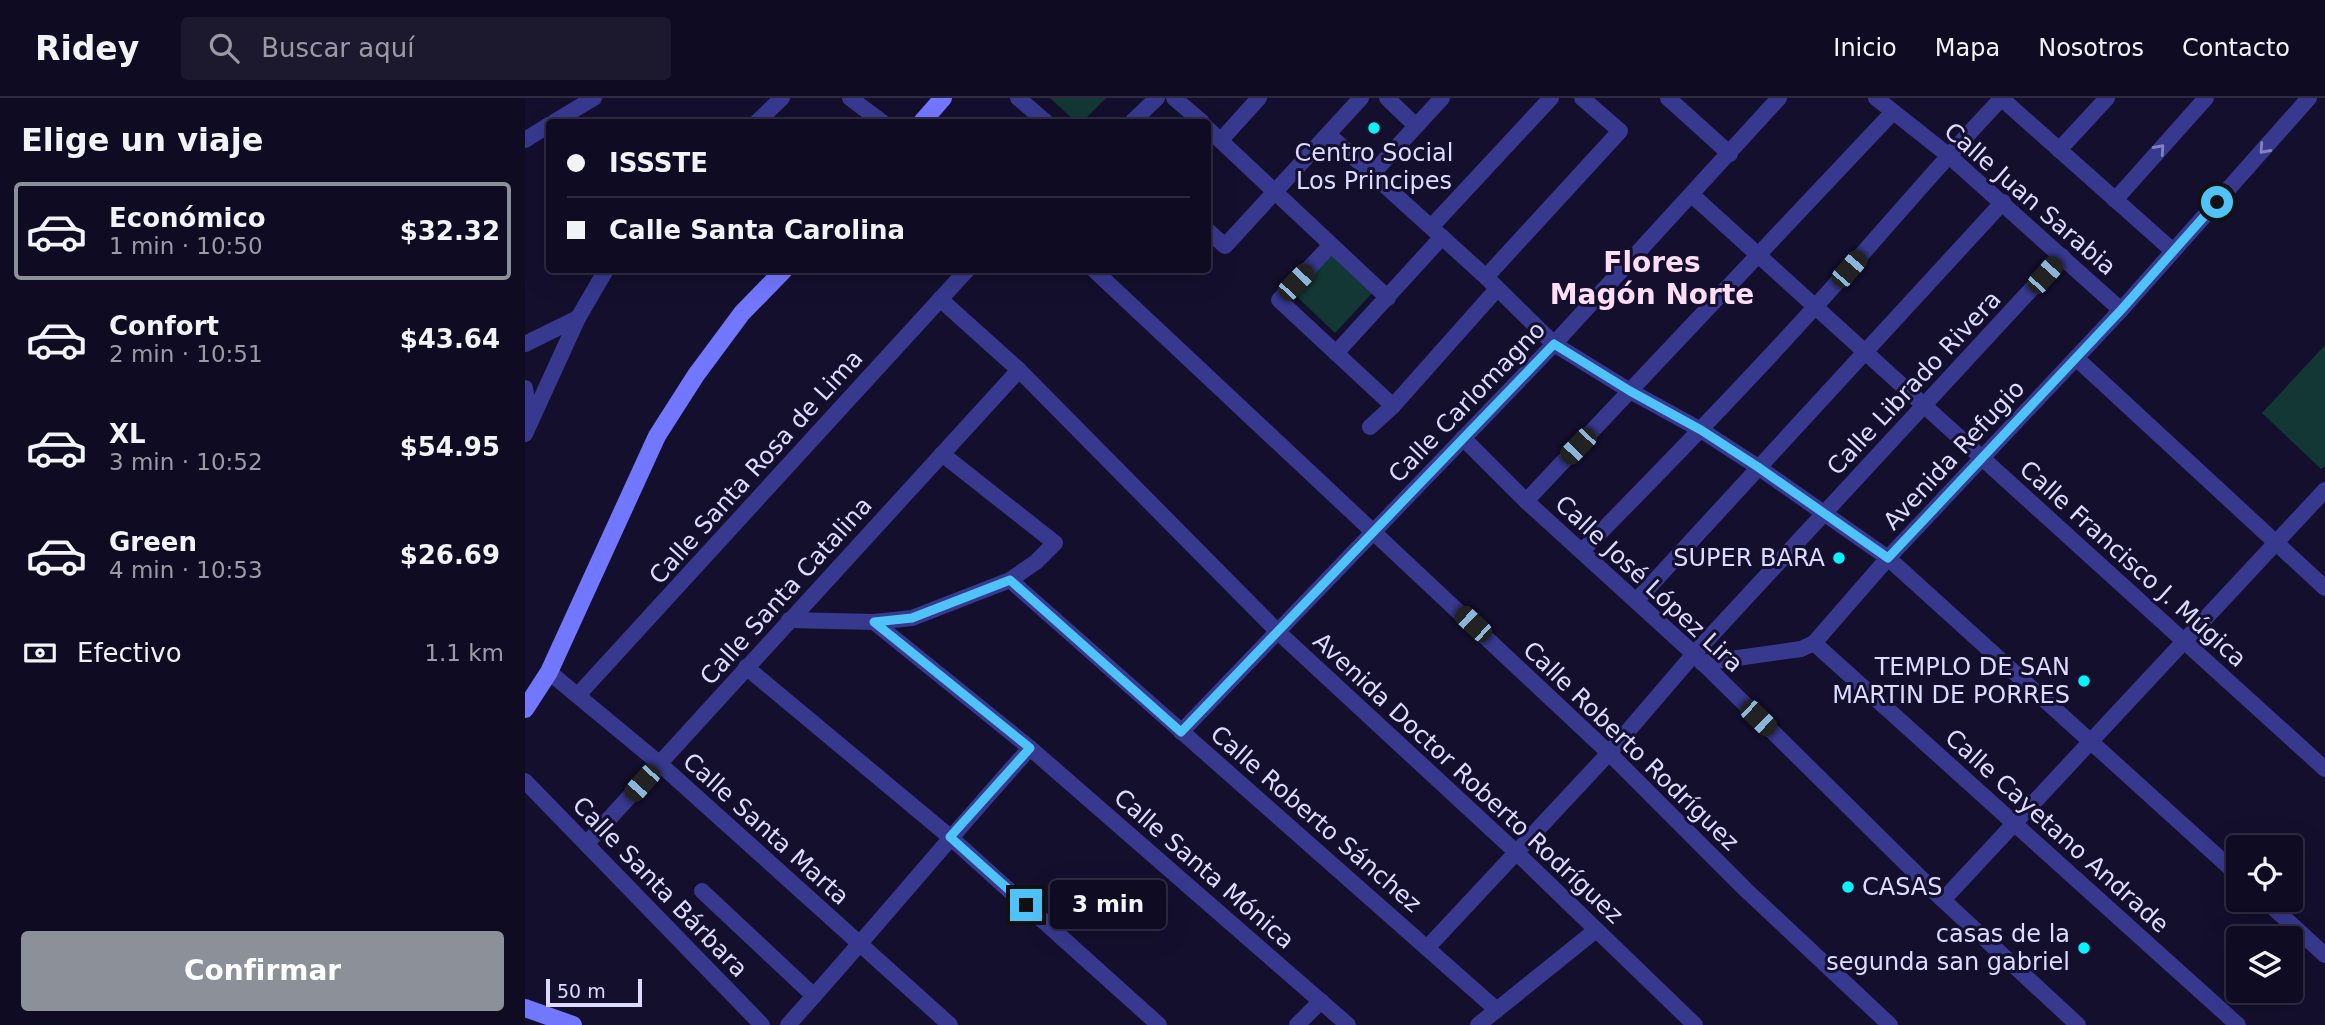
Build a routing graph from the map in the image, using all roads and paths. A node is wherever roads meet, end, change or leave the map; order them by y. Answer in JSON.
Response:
{"nodes":[{"id":1,"x":594,"y":98,"type":"edge"},
{"id":2,"x":782,"y":98,"type":"edge"},
{"id":3,"x":850,"y":98,"type":"edge"},
{"id":4,"x":943,"y":98,"type":"edge"},
{"id":5,"x":1018,"y":98,"type":"edge"},
{"id":6,"x":1157,"y":98,"type":"edge"},
{"id":7,"x":1174,"y":98,"type":"edge"},
{"id":8,"x":1259,"y":98,"type":"edge"},
{"id":9,"x":1361,"y":98,"type":"edge"},
{"id":10,"x":1387,"y":98,"type":"edge"},
{"id":11,"x":1442,"y":98,"type":"edge"},
{"id":12,"x":1551,"y":98,"type":"edge"},
{"id":13,"x":1582,"y":98,"type":"edge"},
{"id":14,"x":1668,"y":98,"type":"edge"},
{"id":15,"x":1779,"y":98,"type":"edge"},
{"id":16,"x":1876,"y":98,"type":"edge"},
{"id":17,"x":2001,"y":98,"type":"edge"},
{"id":18,"x":2107,"y":98,"type":"edge"},
{"id":19,"x":2206,"y":98,"type":"edge"},
{"id":20,"x":2309,"y":98,"type":"edge"},
{"id":21,"x":1893,"y":112,"type":"junction"},
{"id":22,"x":560,"y":119,"type":"edge"},
{"id":23,"x":760,"y":119,"type":"edge"},
{"id":24,"x":878,"y":119,"type":"edge"},
{"id":25,"x":925,"y":119,"type":"edge"},
{"id":26,"x":1042,"y":119,"type":"edge"},
{"id":27,"x":1135,"y":119,"type":"edge"},
{"id":28,"x":1198,"y":119,"type":"edge"},
{"id":29,"x":1416,"y":126,"type":"junction"},
{"id":30,"x":546,"y":128,"type":"edge"},
{"id":31,"x":1211,"y":131,"type":"edge"},
{"id":32,"x":1329,"y":135,"type":"junction"},
{"id":33,"x":525,"y":140,"type":"edge"},
{"id":34,"x":1221,"y":140,"type":"junction"},
{"id":35,"x":2059,"y":150,"type":"junction"},
{"id":36,"x":1730,"y":154,"type":"junction"},
{"id":37,"x":1948,"y":155,"type":"junction"},
{"id":38,"x":1372,"y":174,"type":"junction"},
{"id":39,"x":1275,"y":193,"type":"junction"},
{"id":40,"x":1692,"y":195,"type":"junction"},
{"id":41,"x":2115,"y":200,"type":"junction"},
{"id":42,"x":2003,"y":202,"type":"junction"},
{"id":43,"x":1436,"y":232,"type":"junction"},
{"id":44,"x":1211,"y":234,"type":"edge"},
{"id":45,"x":1331,"y":246,"type":"junction"},
{"id":46,"x":2173,"y":251,"type":"junction"},
{"id":47,"x":1759,"y":255,"type":"junction"},
{"id":48,"x":2062,"y":256,"type":"junction"},
{"id":49,"x":604,"y":273,"type":"edge"},
{"id":50,"x":781,"y":273,"type":"edge"},
{"id":51,"x":964,"y":273,"type":"edge"},
{"id":52,"x":1097,"y":273,"type":"edge"},
{"id":53,"x":1492,"y":283,"type":"junction"},
{"id":54,"x":1388,"y":298,"type":"junction"},
{"id":55,"x":940,"y":299,"type":"junction"},
{"id":56,"x":1815,"y":307,"type":"junction"},
{"id":57,"x":2121,"y":310,"type":"junction"},
{"id":58,"x":577,"y":318,"type":"junction"},
{"id":59,"x":525,"y":344,"type":"edge"},
{"id":60,"x":1554,"y":344,"type":"junction"},
{"id":61,"x":1865,"y":351,"type":"junction"},
{"id":62,"x":1336,"y":354,"type":"junction"},
{"id":63,"x":2076,"y":358,"type":"junction"},
{"id":64,"x":1019,"y":370,"type":"junction"},
{"id":65,"x":525,"y":388,"type":"edge"},
{"id":66,"x":1630,"y":391,"type":"junction"},
{"id":67,"x":1392,"y":406,"type":"junction"},
{"id":68,"x":1925,"y":406,"type":"junction"},
{"id":69,"x":1370,"y":427,"type":"dead end"},
{"id":70,"x":527,"y":428,"type":"edge"},
{"id":71,"x":1701,"y":430,"type":"junction"},
{"id":72,"x":1463,"y":438,"type":"junction"},
{"id":73,"x":942,"y":454,"type":"junction"},
{"id":74,"x":1983,"y":458,"type":"junction"},
{"id":75,"x":1758,"y":467,"type":"junction"},
{"id":76,"x":2325,"y":490,"type":"edge"},
{"id":77,"x":1526,"y":501,"type":"junction"},
{"id":78,"x":1824,"y":513,"type":"junction"},
{"id":79,"x":1375,"y":531,"type":"junction"},
{"id":80,"x":2276,"y":543,"type":"junction"},
{"id":81,"x":1582,"y":551,"type":"junction"},
{"id":82,"x":1888,"y":558,"type":"junction"},
{"id":83,"x":1010,"y":580,"type":"junction"},
{"id":84,"x":2325,"y":588,"type":"edge"},
{"id":85,"x":1637,"y":600,"type":"junction"},
{"id":86,"x":789,"y":620,"type":"junction"},
{"id":87,"x":874,"y":622,"type":"junction"},
{"id":88,"x":1277,"y":631,"type":"junction"},
{"id":89,"x":2184,"y":641,"type":"junction"},
{"id":90,"x":1814,"y":643,"type":"junction"},
{"id":91,"x":1698,"y":659,"type":"junction"},
{"id":92,"x":747,"y":667,"type":"junction"},
{"id":93,"x":549,"y":672,"type":"junction"},
{"id":94,"x":578,"y":695,"type":"junction"},
{"id":95,"x":525,"y":709,"type":"edge"},
{"id":96,"x":1181,"y":732,"type":"junction"},
{"id":97,"x":2091,"y":740,"type":"junction"},
{"id":98,"x":1030,"y":748,"type":"junction"},
{"id":99,"x":1609,"y":753,"type":"junction"},
{"id":100,"x":660,"y":764,"type":"junction"},
{"id":101,"x":2325,"y":769,"type":"edge"},
{"id":102,"x":525,"y":781,"type":"edge"},
{"id":103,"x":2015,"y":825,"type":"junction"},
{"id":104,"x":950,"y":837,"type":"junction"},
{"id":105,"x":587,"y":843,"type":"junction"},
{"id":106,"x":1517,"y":853,"type":"junction"},
{"id":107,"x":2226,"y":864,"type":"edge"},
{"id":108,"x":702,"y":891,"type":"dead end"},
{"id":109,"x":1943,"y":900,"type":"junction"},
{"id":110,"x":2278,"y":912,"type":"edge"},
{"id":111,"x":1596,"y":930,"type":"junction"},
{"id":112,"x":860,"y":945,"type":"junction"},
{"id":113,"x":1427,"y":948,"type":"junction"},
{"id":114,"x":2325,"y":955,"type":"edge"},
{"id":115,"x":814,"y":996,"type":"junction"},
{"id":116,"x":1321,"y":1001,"type":"junction"},
{"id":117,"x":525,"y":1008,"type":"edge"},
{"id":118,"x":1497,"y":1010,"type":"junction"},
{"id":119,"x":573,"y":1025,"type":"edge"},
{"id":120,"x":762,"y":1025,"type":"edge"},
{"id":121,"x":787,"y":1025,"type":"edge"},
{"id":122,"x":950,"y":1025,"type":"edge"},
{"id":123,"x":1159,"y":1025,"type":"edge"},
{"id":124,"x":1297,"y":1025,"type":"edge"},
{"id":125,"x":1348,"y":1025,"type":"edge"},
{"id":126,"x":1478,"y":1025,"type":"edge"},
{"id":127,"x":1695,"y":1025,"type":"edge"},
{"id":128,"x":1891,"y":1025,"type":"edge"},
{"id":129,"x":2078,"y":1025,"type":"edge"},
{"id":130,"x":2238,"y":1025,"type":"edge"}],
"edges":[{"from":1,"to":22,"type":"street"},
{"from":2,"to":23,"type":"street"},
{"from":3,"to":24,"type":"street"},
{"from":4,"to":25,"type":"street"},
{"from":5,"to":26,"type":"street"},
{"from":6,"to":27,"type":"street"},
{"from":7,"to":28,"type":"street"},
{"from":8,"to":34,"type":"street"},
{"from":9,"to":32,"type":"street"},
{"from":10,"to":29,"type":"street"},
{"from":11,"to":29,"type":"street"},
{"from":12,"to":43,"type":"street"},
{"from":13,"to":53,"type":"street"},
{"from":14,"to":36,"type":"street"},
{"from":15,"to":36,"type":"street","name":"Calle Carlomagno"},
{"from":16,"to":21,"type":"street","name":"Calle Juan Sarabia"},
{"from":17,"to":35,"type":"street"},
{"from":17,"to":37,"type":"street"},
{"from":18,"to":35,"type":"street"},
{"from":41,"to":19,"type":"street","one_way":true},
{"from":20,"to":46,"type":"street","name":"Avenida Refugio","one_way":true},
{"from":21,"to":37,"type":"street","name":"Calle Juan Sarabia"},
{"from":21,"to":47,"type":"street"},
{"from":29,"to":38,"type":"street"},
{"from":30,"to":33,"type":"street"},
{"from":31,"to":34,"type":"street"},
{"from":32,"to":38,"type":"street"},
{"from":32,"to":39,"type":"street"},
{"from":34,"to":39,"type":"street"},
{"from":35,"to":41,"type":"street"},
{"from":36,"to":40,"type":"street","name":"Calle Carlomagno"},
{"from":37,"to":42,"type":"street","name":"Calle Juan Sarabia"},
{"from":37,"to":56,"type":"street"},
{"from":38,"to":43,"type":"street"},
{"from":39,"to":44,"type":"street"},
{"from":39,"to":45,"type":"street"},
{"from":40,"to":47,"type":"street","name":"Calle Francisco J. Múgica"},
{"from":40,"to":60,"type":"street","name":"Calle Carlomagno"},
{"from":41,"to":46,"type":"street"},
{"from":42,"to":48,"type":"street","name":"Calle Juan Sarabia"},
{"from":42,"to":61,"type":"street"},
{"from":43,"to":53,"type":"street"},
{"from":43,"to":54,"type":"street"},
{"from":45,"to":54,"type":"street"},
{"from":45,"to":62,"type":"street"},
{"from":46,"to":57,"type":"street","name":"Avenida Refugio"},
{"from":47,"to":56,"type":"street","name":"Calle Francisco J. Múgica"},
{"from":47,"to":66,"type":"street"},
{"from":48,"to":57,"type":"street","name":"Calle Juan Sarabia"},
{"from":48,"to":68,"type":"street","name":"Calle Librado Rivera"},
{"from":49,"to":58,"type":"street"},
{"from":50,"to":93,"type":"street"},
{"from":51,"to":55,"type":"street","name":"Calle Santa Rosa de Lima"},
{"from":52,"to":79,"type":"street","name":"Calle Roberto Rodríguez"},
{"from":53,"to":60,"type":"street"},
{"from":53,"to":67,"type":"street"},
{"from":54,"to":62,"type":"street"},
{"from":55,"to":64,"type":"street","name":"Avenida Doctor Roberto Rodríguez"},
{"from":55,"to":94,"type":"street","name":"Calle Santa Rosa de Lima"},
{"from":56,"to":61,"type":"street","name":"Calle Francisco J. Múgica"},
{"from":56,"to":71,"type":"street"},
{"from":57,"to":63,"type":"street","name":"Avenida Refugio"},
{"from":58,"to":59,"type":"street"},
{"from":58,"to":70,"type":"street"},
{"from":60,"to":66,"type":"street"},
{"from":60,"to":72,"type":"street","name":"Calle Carlomagno"},
{"from":61,"to":68,"type":"street","name":"Calle Francisco J. Múgica"},
{"from":61,"to":75,"type":"street"},
{"from":62,"to":67,"type":"street"},
{"from":63,"to":74,"type":"street","name":"Avenida Refugio"},
{"from":63,"to":80,"type":"street"},
{"from":64,"to":73,"type":"street","name":"Calle Santa Catalina"},
{"from":64,"to":88,"type":"street","name":"Avenida Doctor Roberto Rodríguez"},
{"from":65,"to":70,"type":"street"},
{"from":66,"to":71,"type":"street"},
{"from":66,"to":77,"type":"street"},
{"from":67,"to":69,"type":"street"},
{"from":68,"to":74,"type":"street","name":"Calle Francisco J. Múgica"},
{"from":68,"to":78,"type":"street","name":"Calle Librado Rivera"},
{"from":71,"to":75,"type":"street"},
{"from":71,"to":81,"type":"street"},
{"from":72,"to":77,"type":"street","name":"Calle José López Lira"},
{"from":72,"to":79,"type":"street","name":"Calle Carlomagno"},
{"from":73,"to":83,"type":"street"},
{"from":73,"to":86,"type":"street","name":"Calle Santa Catalina"},
{"from":74,"to":82,"type":"street","name":"Avenida Refugio"},
{"from":74,"to":89,"type":"street","name":"Calle Francisco J. Múgica"},
{"from":75,"to":78,"type":"street"},
{"from":75,"to":85,"type":"street"},
{"from":76,"to":80,"type":"street"},
{"from":77,"to":81,"type":"street","name":"Calle José López Lira"},
{"from":78,"to":82,"type":"street"},
{"from":78,"to":91,"type":"street","name":"Calle Librado Rivera"},
{"from":79,"to":88,"type":"street","name":"Calle Carlomagno"},
{"from":79,"to":99,"type":"street","name":"Calle Roberto Rodríguez"},
{"from":80,"to":84,"type":"street"},
{"from":80,"to":89,"type":"street"},
{"from":81,"to":85,"type":"street","name":"Calle José López Lira"},
{"from":82,"to":90,"type":"street","name":"Avenida Refugio"},
{"from":82,"to":97,"type":"street"},
{"from":83,"to":87,"type":"street"},
{"from":83,"to":96,"type":"street","name":"Calle Roberto Sánchez"},
{"from":85,"to":91,"type":"street","name":"Calle José López Lira"},
{"from":86,"to":87,"type":"street"},
{"from":86,"to":92,"type":"street","name":"Calle Santa Catalina"},
{"from":87,"to":98,"type":"street","name":"Calle Santa Mónica"},
{"from":88,"to":96,"type":"street","name":"Calle Carlomagno"},
{"from":88,"to":106,"type":"street","name":"Avenida Doctor Roberto Rodríguez"},
{"from":89,"to":97,"type":"street"},
{"from":89,"to":101,"type":"street","name":"Calle Francisco J. Múgica"},
{"from":90,"to":91,"type":"street"},
{"from":90,"to":103,"type":"street","name":"Calle Cayetano Andrade"},
{"from":91,"to":99,"type":"street","name":"Calle Librado Rivera"},
{"from":91,"to":109,"type":"street","name":"Calle José López Lira"},
{"from":92,"to":100,"type":"street","name":"Calle Santa Catalina"},
{"from":92,"to":104,"type":"street"},
{"from":93,"to":94,"type":"street","name":"Calle Santa Marta"},
{"from":93,"to":95,"type":"street"},
{"from":94,"to":100,"type":"street","name":"Calle Santa Marta"},
{"from":96,"to":113,"type":"street","name":"Calle Roberto Sánchez"},
{"from":97,"to":103,"type":"street"},
{"from":97,"to":107,"type":"street"},
{"from":98,"to":104,"type":"street"},
{"from":98,"to":116,"type":"street","name":"Calle Santa Mónica"},
{"from":99,"to":106,"type":"street","name":"Calle Librado Rivera"},
{"from":99,"to":128,"type":"street","name":"Calle Roberto Rodríguez"},
{"from":100,"to":105,"type":"street","name":"Calle Santa Catalina"},
{"from":100,"to":112,"type":"street","name":"Calle Santa Marta"},
{"from":102,"to":105,"type":"street","name":"Calle Santa Bárbara"},
{"from":103,"to":109,"type":"street"},
{"from":103,"to":130,"type":"street","name":"Calle Cayetano Andrade"},
{"from":104,"to":112,"type":"street"},
{"from":104,"to":123,"type":"street"},
{"from":105,"to":120,"type":"street","name":"Calle Santa Bárbara"},
{"from":106,"to":111,"type":"street","name":"Avenida Doctor Roberto Rodríguez"},
{"from":106,"to":113,"type":"street","name":"Calle Librado Rivera"},
{"from":108,"to":115,"type":"street"},
{"from":109,"to":129,"type":"street","name":"Calle José López Lira"},
{"from":110,"to":114,"type":"street"},
{"from":111,"to":118,"type":"street"},
{"from":111,"to":127,"type":"street","name":"Avenida Doctor Roberto Rodríguez"},
{"from":112,"to":115,"type":"street"},
{"from":112,"to":122,"type":"street","name":"Calle Santa Marta"},
{"from":113,"to":118,"type":"street","name":"Calle Roberto Sánchez"},
{"from":115,"to":121,"type":"street"},
{"from":116,"to":124,"type":"street"},
{"from":116,"to":125,"type":"street","name":"Calle Santa Mónica"},
{"from":117,"to":119,"type":"street"},
{"from":118,"to":126,"type":"street"}]}
